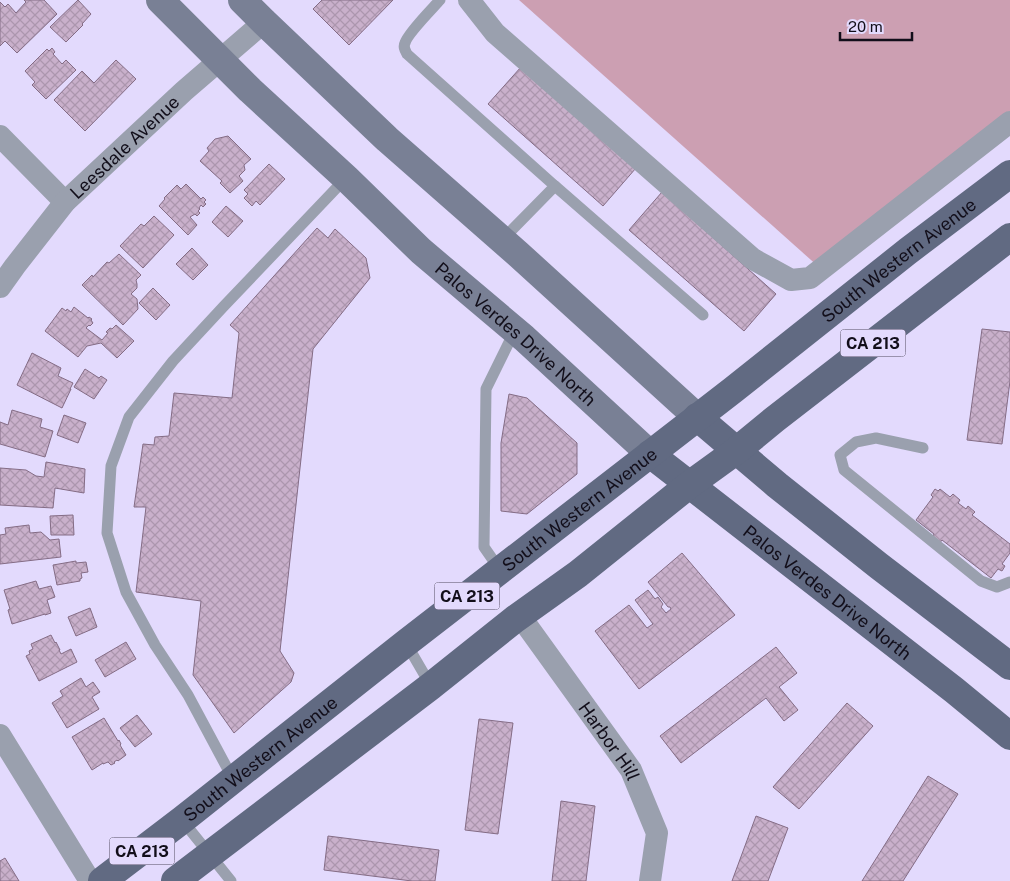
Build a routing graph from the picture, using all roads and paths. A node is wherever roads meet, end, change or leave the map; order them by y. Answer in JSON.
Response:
{"nodes":[{"id":1,"x":160,"y":0,"type":"edge"},
{"id":2,"x":242,"y":0,"type":"edge"},
{"id":3,"x":440,"y":0,"type":"edge"},
{"id":4,"x":469,"y":0,"type":"edge"},
{"id":5,"x":264,"y":22,"type":"junction"},
{"id":6,"x":219,"y":60,"type":"junction"},
{"id":7,"x":1010,"y":122,"type":"edge"},
{"id":8,"x":0,"y":136,"type":"edge"},
{"id":9,"x":1010,"y":174,"type":"edge"},
{"id":10,"x":346,"y":178,"type":"junction"},
{"id":11,"x":555,"y":186,"type":"junction"},
{"id":12,"x":64,"y":202,"type":"junction"},
{"id":13,"x":1010,"y":237,"type":"edge"},
{"id":14,"x":502,"y":240,"type":"junction"},
{"id":15,"x":0,"y":287,"type":"edge"},
{"id":16,"x":703,"y":315,"type":"dead end"},
{"id":17,"x":515,"y":330,"type":"junction"},
{"id":18,"x":697,"y":417,"type":"junction"},
{"id":19,"x":923,"y":448,"type":"dead end"},
{"id":20,"x":736,"y":451,"type":"junction"},
{"id":21,"x":650,"y":454,"type":"junction"},
{"id":22,"x":689,"y":485,"type":"junction"},
{"id":23,"x":500,"y":570,"type":"junction"},
{"id":24,"x":1010,"y":582,"type":"edge"},
{"id":25,"x":520,"y":616,"type":"junction"},
{"id":26,"x":406,"y":643,"type":"junction"},
{"id":27,"x":1010,"y":666,"type":"edge"},
{"id":28,"x":431,"y":686,"type":"junction"},
{"id":29,"x":0,"y":735,"type":"edge"},
{"id":30,"x":1010,"y":736,"type":"edge"},
{"id":31,"x":233,"y":779,"type":"junction"},
{"id":32,"x":182,"y":820,"type":"junction"},
{"id":33,"x":210,"y":855,"type":"junction"},
{"id":34,"x":90,"y":881,"type":"edge"},
{"id":35,"x":102,"y":881,"type":"edge"},
{"id":36,"x":175,"y":881,"type":"edge"},
{"id":37,"x":231,"y":881,"type":"edge"},
{"id":38,"x":650,"y":881,"type":"edge"}],
"edges":[{"from":1,"to":6,"type":"main road","name":"Palos Verdes Drive North"},
{"from":2,"to":5,"type":"main road"},
{"from":3,"to":11,"type":"lane"},
{"from":4,"to":7,"type":"street"},
{"from":5,"to":6,"type":"street","name":"Leesdale Avenue"},
{"from":5,"to":14,"type":"main road"},
{"from":6,"to":10,"type":"main road","name":"Palos Verdes Drive North"},
{"from":6,"to":12,"type":"street","name":"Leesdale Avenue"},
{"from":8,"to":12,"type":"street"},
{"from":9,"to":18,"type":"main road","name":"South Western Avenue","number":"CA 213"},
{"from":10,"to":17,"type":"main road","name":"Palos Verdes Drive North"},
{"from":10,"to":31,"type":"lane"},
{"from":11,"to":14,"type":"lane"},
{"from":11,"to":16,"type":"lane"},
{"from":12,"to":15,"type":"street","name":"Leesdale Avenue"},
{"from":13,"to":20,"type":"main road","number":"CA 213"},
{"from":14,"to":18,"type":"main road"},
{"from":17,"to":21,"type":"main road","name":"Palos Verdes Drive North"},
{"from":17,"to":23,"type":"lane"},
{"from":18,"to":20,"type":"main road"},
{"from":18,"to":21,"type":"main road","name":"South Western Avenue","number":"CA 213"},
{"from":19,"to":24,"type":"lane"},
{"from":20,"to":22,"type":"main road","number":"CA 213"},
{"from":20,"to":27,"type":"main road"},
{"from":21,"to":22,"type":"main road","name":"Palos Verdes Drive North"},
{"from":21,"to":23,"type":"main road","name":"South Western Avenue","number":"CA 213"},
{"from":22,"to":25,"type":"main road","number":"CA 213"},
{"from":22,"to":30,"type":"main road","name":"Palos Verdes Drive North"},
{"from":23,"to":26,"type":"main road","name":"South Western Avenue","number":"CA 213"},
{"from":25,"to":28,"type":"main road","number":"CA 213"},
{"from":25,"to":38,"type":"street","name":"Harbor Hill"},
{"from":26,"to":28,"type":"lane"},
{"from":26,"to":31,"type":"main road","name":"South Western Avenue","number":"CA 213"},
{"from":28,"to":33,"type":"main road","number":"CA 213"},
{"from":29,"to":34,"type":"street"},
{"from":31,"to":32,"type":"main road","name":"South Western Avenue","number":"CA 213"},
{"from":32,"to":33,"type":"lane"},
{"from":32,"to":35,"type":"main road","name":"South Western Avenue","number":"CA 213"},
{"from":33,"to":36,"type":"main road","number":"CA 213"},
{"from":33,"to":37,"type":"lane"}]}
